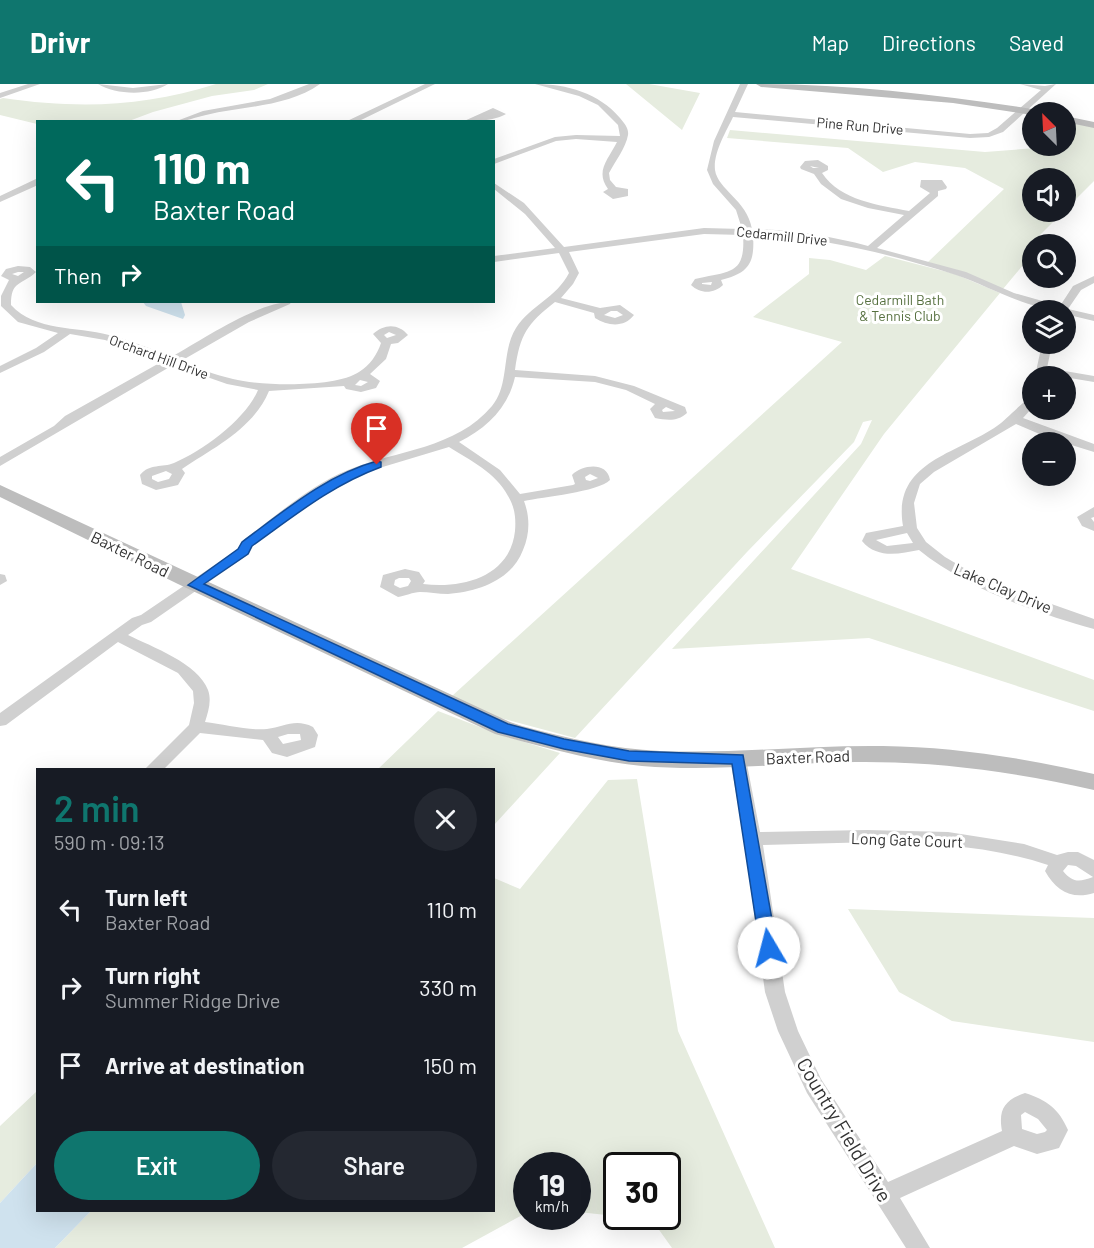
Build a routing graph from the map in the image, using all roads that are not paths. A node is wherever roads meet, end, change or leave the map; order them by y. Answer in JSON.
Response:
{"nodes":[{"id":1,"x":36,"y":84,"type":"edge"},
{"id":2,"x":102,"y":84,"type":"edge"},
{"id":3,"x":164,"y":84,"type":"edge"},
{"id":4,"x":316,"y":84,"type":"edge"},
{"id":5,"x":431,"y":84,"type":"edge"},
{"id":6,"x":539,"y":84,"type":"edge"},
{"id":7,"x":744,"y":84,"type":"edge"},
{"id":8,"x":761,"y":84,"type":"edge"},
{"id":9,"x":1024,"y":84,"type":"edge"},
{"id":10,"x":1050,"y":86,"type":"edge"},
{"id":11,"x":0,"y":96,"type":"edge"},
{"id":12,"x":1036,"y":102,"type":"edge"},
{"id":13,"x":1022,"y":111,"type":"edge"},
{"id":14,"x":731,"y":114,"type":"junction"},
{"id":15,"x":485,"y":116,"type":"dead end"},
{"id":16,"x":1022,"y":116,"type":"edge"},
{"id":17,"x":184,"y":120,"type":"edge"},
{"id":18,"x":353,"y":120,"type":"edge"},
{"id":19,"x":472,"y":120,"type":"edge"},
{"id":20,"x":1076,"y":121,"type":"edge"},
{"id":21,"x":1094,"y":125,"type":"edge"},
{"id":22,"x":621,"y":140,"type":"junction"},
{"id":23,"x":495,"y":162,"type":"edge"},
{"id":24,"x":817,"y":171,"type":"dead end"},
{"id":25,"x":36,"y":182,"type":"edge"},
{"id":26,"x":495,"y":187,"type":"edge"},
{"id":27,"x":613,"y":189,"type":"dead end"},
{"id":28,"x":933,"y":189,"type":"dead end"},
{"id":29,"x":0,"y":199,"type":"edge"},
{"id":30,"x":910,"y":214,"type":"junction"},
{"id":31,"x":747,"y":231,"type":"junction"},
{"id":32,"x":561,"y":249,"type":"junction"},
{"id":33,"x":870,"y":249,"type":"junction"},
{"id":34,"x":495,"y":259,"type":"edge"},
{"id":35,"x":14,"y":279,"type":"dead end"},
{"id":36,"x":1094,"y":279,"type":"edge"},
{"id":37,"x":716,"y":280,"type":"dead end"},
{"id":38,"x":554,"y":299,"type":"junction"},
{"id":39,"x":1027,"y":300,"type":"edge"},
{"id":40,"x":1070,"y":300,"type":"edge"},
{"id":41,"x":268,"y":304,"type":"edge"},
{"id":42,"x":3,"y":307,"type":"edge"},
{"id":43,"x":600,"y":311,"type":"dead end"},
{"id":44,"x":1076,"y":314,"type":"edge"},
{"id":45,"x":1094,"y":318,"type":"edge"},
{"id":46,"x":68,"y":331,"type":"junction"},
{"id":47,"x":387,"y":341,"type":"dead end"},
{"id":48,"x":172,"y":362,"type":"junction"},
{"id":49,"x":0,"y":370,"type":"edge"},
{"id":50,"x":511,"y":373,"type":"junction"},
{"id":51,"x":1076,"y":377,"type":"edge"},
{"id":52,"x":1094,"y":379,"type":"edge"},
{"id":53,"x":265,"y":387,"type":"junction"},
{"id":54,"x":664,"y":404,"type":"dead end"},
{"id":55,"x":1022,"y":411,"type":"edge"},
{"id":56,"x":69,"y":419,"type":"junction"},
{"id":57,"x":1015,"y":419,"type":"junction"},
{"id":58,"x":451,"y":443,"type":"junction"},
{"id":59,"x":1094,"y":448,"type":"edge"},
{"id":60,"x":0,"y":453,"type":"edge"},
{"id":61,"x":0,"y":462,"type":"edge"},
{"id":62,"x":174,"y":468,"type":"dead end"},
{"id":63,"x":584,"y":484,"type":"dead end"},
{"id":64,"x":0,"y":490,"type":"edge"},
{"id":65,"x":516,"y":498,"type":"junction"},
{"id":66,"x":1094,"y":511,"type":"edge"},
{"id":67,"x":1094,"y":527,"type":"edge"},
{"id":68,"x":190,"y":583,"type":"junction"},
{"id":69,"x":416,"y":587,"type":"dead end"},
{"id":70,"x":1094,"y":624,"type":"edge"},
{"id":71,"x":118,"y":636,"type":"junction"},
{"id":72,"x":0,"y":721,"type":"edge"},
{"id":73,"x":196,"y":727,"type":"junction"},
{"id":74,"x":268,"y":735,"type":"dead end"},
{"id":75,"x":738,"y":759,"type":"junction"},
{"id":76,"x":154,"y":768,"type":"edge"},
{"id":77,"x":1094,"y":782,"type":"edge"},
{"id":78,"x":753,"y":839,"type":"junction"},
{"id":79,"x":1058,"y":862,"type":"junction"},
{"id":80,"x":1094,"y":871,"type":"edge"},
{"id":81,"x":1094,"y":884,"type":"edge"},
{"id":82,"x":1013,"y":1136,"type":"dead end"},
{"id":83,"x":883,"y":1195,"type":"junction"},
{"id":84,"x":919,"y":1248,"type":"edge"}],
"edges":[{"from":1,"to":11,"type":"street"},
{"from":2,"to":3,"type":"street"},
{"from":4,"to":17,"type":"street"},
{"from":5,"to":18,"type":"street"},
{"from":6,"to":22,"type":"street"},
{"from":7,"to":14,"type":"street"},
{"from":8,"to":13,"type":"main road"},
{"from":9,"to":10,"type":"street"},
{"from":10,"to":12,"type":"street"},
{"from":14,"to":16,"type":"street","name":"Pine Run Drive"},
{"from":14,"to":31,"type":"street"},
{"from":15,"to":19,"type":"street"},
{"from":20,"to":21,"type":"main road"},
{"from":22,"to":23,"type":"street"},
{"from":22,"to":27,"type":"street"},
{"from":24,"to":30,"type":"street"},
{"from":25,"to":29,"type":"street"},
{"from":26,"to":32,"type":"street"},
{"from":28,"to":30,"type":"street"},
{"from":30,"to":33,"type":"street"},
{"from":31,"to":32,"type":"street","name":"Cedarmill Drive"},
{"from":31,"to":33,"type":"street","name":"Cedarmill Drive"},
{"from":31,"to":37,"type":"street"},
{"from":32,"to":34,"type":"street","name":"Cedarmill Drive"},
{"from":32,"to":38,"type":"street"},
{"from":33,"to":39,"type":"street","name":"Cedarmill Drive"},
{"from":35,"to":42,"type":"street","name":"Orchard Hill Drive"},
{"from":36,"to":40,"type":"street"},
{"from":38,"to":43,"type":"street"},
{"from":38,"to":50,"type":"street"},
{"from":41,"to":48,"type":"street"},
{"from":42,"to":46,"type":"street","name":"Orchard Hill Drive"},
{"from":44,"to":45,"type":"street","name":"Cedarmill Drive"},
{"from":46,"to":48,"type":"street","name":"Orchard Hill Drive"},
{"from":46,"to":49,"type":"street"},
{"from":47,"to":53,"type":"street","name":"Orchard Hill Drive"},
{"from":48,"to":53,"type":"street","name":"Orchard Hill Drive"},
{"from":48,"to":56,"type":"street"},
{"from":50,"to":54,"type":"street"},
{"from":50,"to":58,"type":"street"},
{"from":51,"to":52,"type":"street"},
{"from":53,"to":62,"type":"street"},
{"from":55,"to":57,"type":"street"},
{"from":56,"to":60,"type":"street"},
{"from":56,"to":61,"type":"street"},
{"from":57,"to":59,"type":"street"},
{"from":57,"to":70,"type":"street","name":"Lake Clay Drive"},
{"from":58,"to":65,"type":"street"},
{"from":58,"to":68,"type":"street"},
{"from":63,"to":65,"type":"street"},
{"from":64,"to":68,"type":"main road","name":"Baxter Road"},
{"from":65,"to":69,"type":"street"},
{"from":66,"to":67,"type":"street"},
{"from":68,"to":71,"type":"street"},
{"from":68,"to":75,"type":"main road","name":"Baxter Road"},
{"from":71,"to":72,"type":"street"},
{"from":71,"to":73,"type":"street"},
{"from":73,"to":74,"type":"street"},
{"from":73,"to":76,"type":"street"},
{"from":75,"to":77,"type":"main road","name":"Baxter Road"},
{"from":75,"to":78,"type":"street","name":"Country Field Drive"},
{"from":78,"to":79,"type":"street","name":"Long Gate Court"},
{"from":78,"to":83,"type":"street","name":"Country Field Drive"},
{"from":79,"to":80,"type":"street","name":"Long Gate Court"},
{"from":79,"to":81,"type":"street"},
{"from":82,"to":83,"type":"street"},
{"from":83,"to":84,"type":"street","name":"Country Field Drive"}]}
